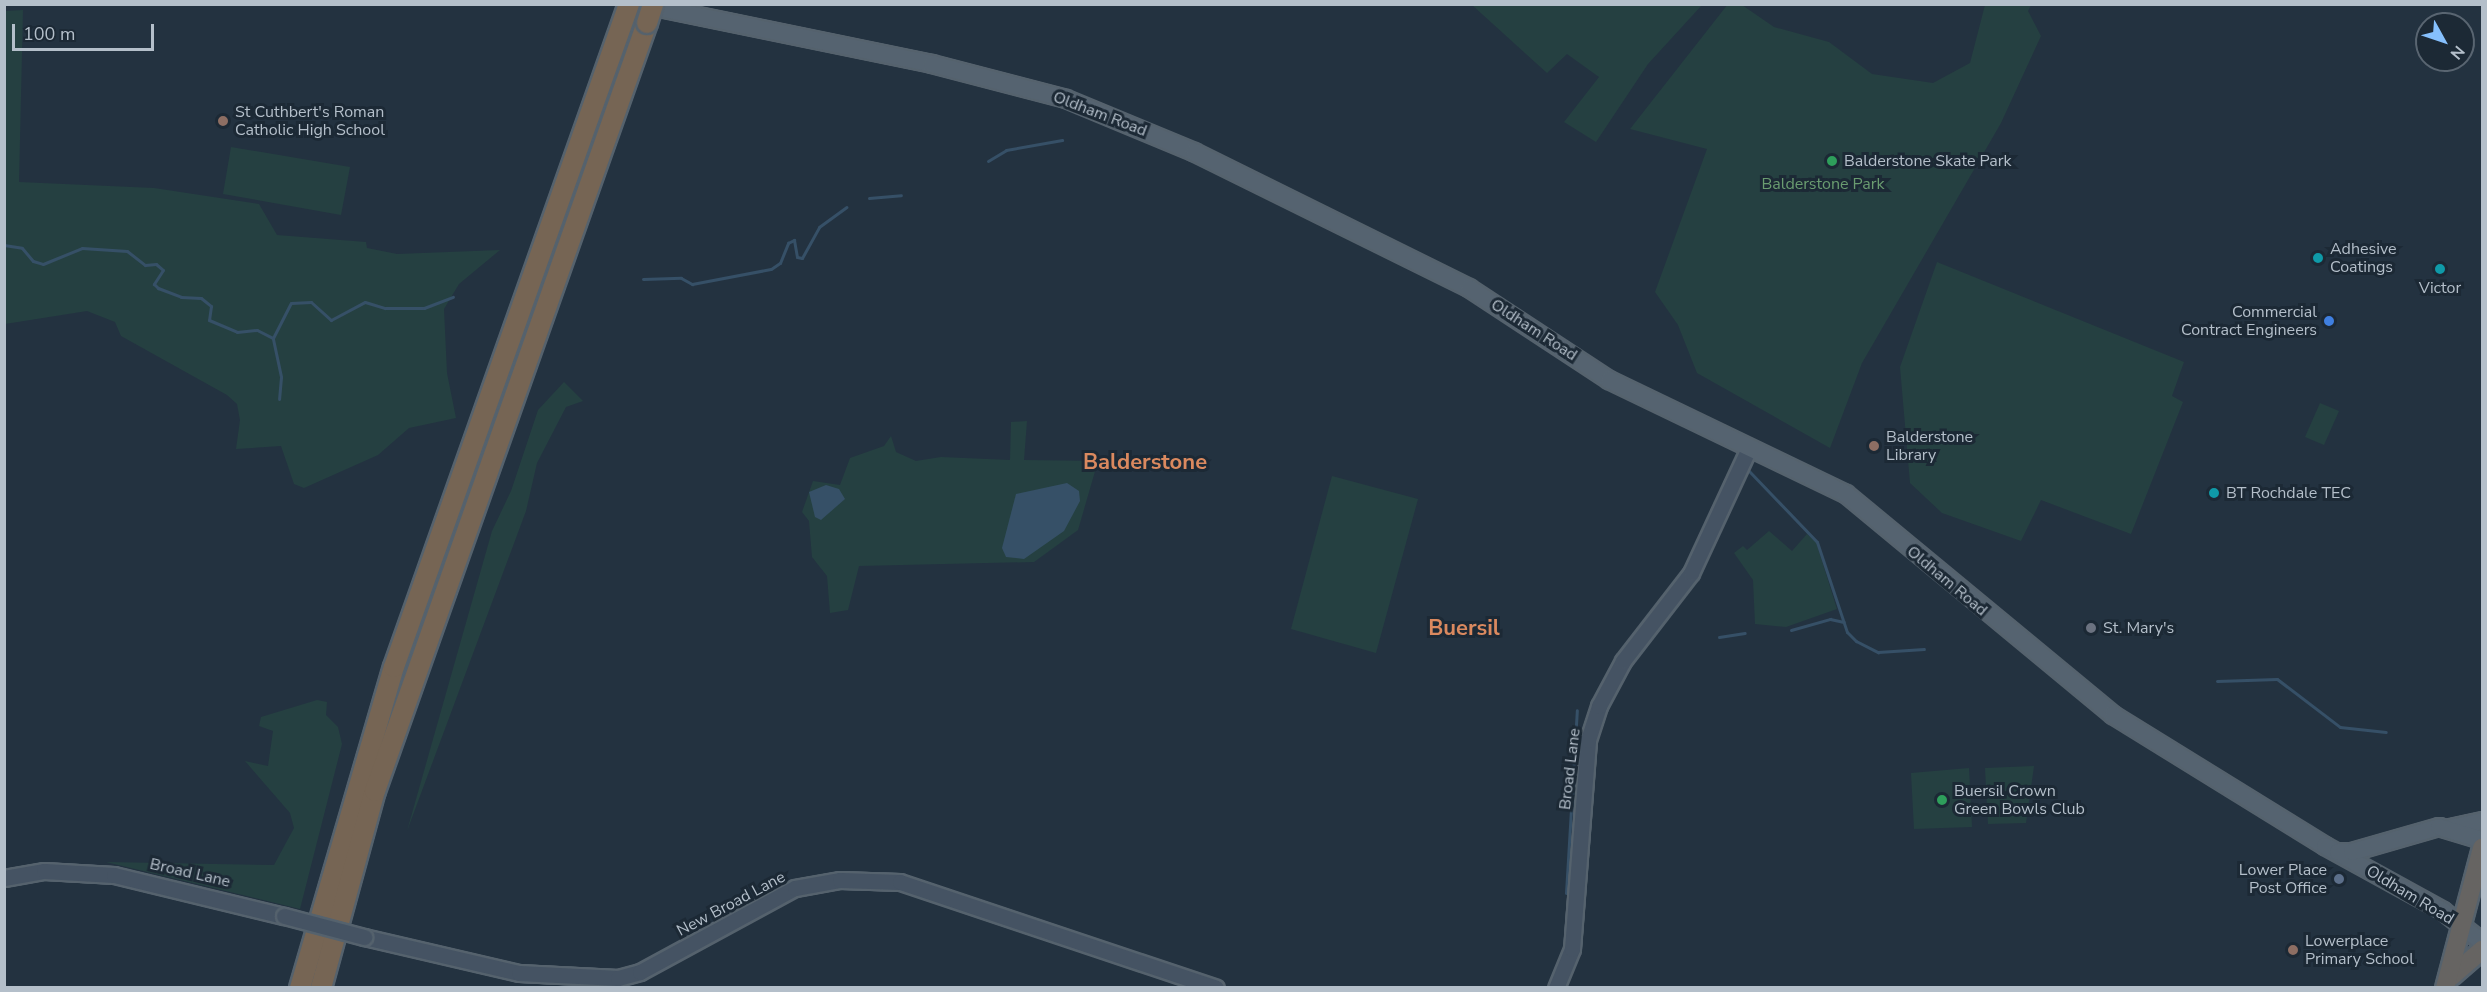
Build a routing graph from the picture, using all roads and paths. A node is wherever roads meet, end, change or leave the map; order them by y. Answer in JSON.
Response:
{"nodes":[{"id":1,"x":640,"y":4,"type":"edge"},
{"id":2,"x":653,"y":4,"type":"edge"},
{"id":3,"x":627,"y":12,"type":"edge"},
{"id":4,"x":1748,"y":450,"type":"junction"},
{"id":5,"x":2482,"y":821,"type":"edge"},
{"id":6,"x":2449,"y":828,"type":"junction"},
{"id":7,"x":2482,"y":840,"type":"edge"},
{"id":8,"x":2376,"y":846,"type":"junction"},
{"id":9,"x":2482,"y":848,"type":"edge"},
{"id":10,"x":2335,"y":851,"type":"junction"},
{"id":11,"x":2381,"y":876,"type":"junction"},
{"id":12,"x":4,"y":878,"type":"edge"},
{"id":13,"x":2460,"y":926,"type":"junction"},
{"id":14,"x":364,"y":937,"type":"joint"},
{"id":15,"x":2482,"y":942,"type":"edge"},
{"id":16,"x":2482,"y":950,"type":"edge"},
{"id":17,"x":2448,"y":983,"type":"edge"},
{"id":18,"x":300,"y":987,"type":"edge"},
{"id":19,"x":321,"y":987,"type":"edge"},
{"id":20,"x":1216,"y":987,"type":"edge"},
{"id":21,"x":1556,"y":987,"type":"edge"}],
"edges":[{"from":1,"to":4,"type":"main road","name":"Oldham Road"},
{"from":2,"to":19,"type":"highway","bridge":true},
{"from":3,"to":18,"type":"highway"},
{"from":4,"to":10,"type":"main road","name":"Oldham Road"},
{"from":4,"to":21,"type":"main road","name":"Broad Lane"},
{"from":5,"to":6,"type":"main road","name":"Oldham Road"},
{"from":6,"to":7,"type":"main road"},
{"from":6,"to":8,"type":"main road","name":"Oldham Road"},
{"from":8,"to":10,"type":"main road","name":"Oldham Road"},
{"from":8,"to":11,"type":"main road"},
{"from":9,"to":13,"type":"highway"},
{"from":10,"to":11,"type":"main road","name":"Oldham Road"},
{"from":11,"to":13,"type":"main road","name":"Oldham Road"},
{"from":12,"to":14,"type":"main road","name":"Broad Lane","bridge":true},
{"from":13,"to":15,"type":"main road","name":"Oldham Road"},
{"from":13,"to":17,"type":"highway"},
{"from":14,"to":20,"type":"main road","name":"New Broad Lane"},
{"from":16,"to":17,"type":"highway"}]}
